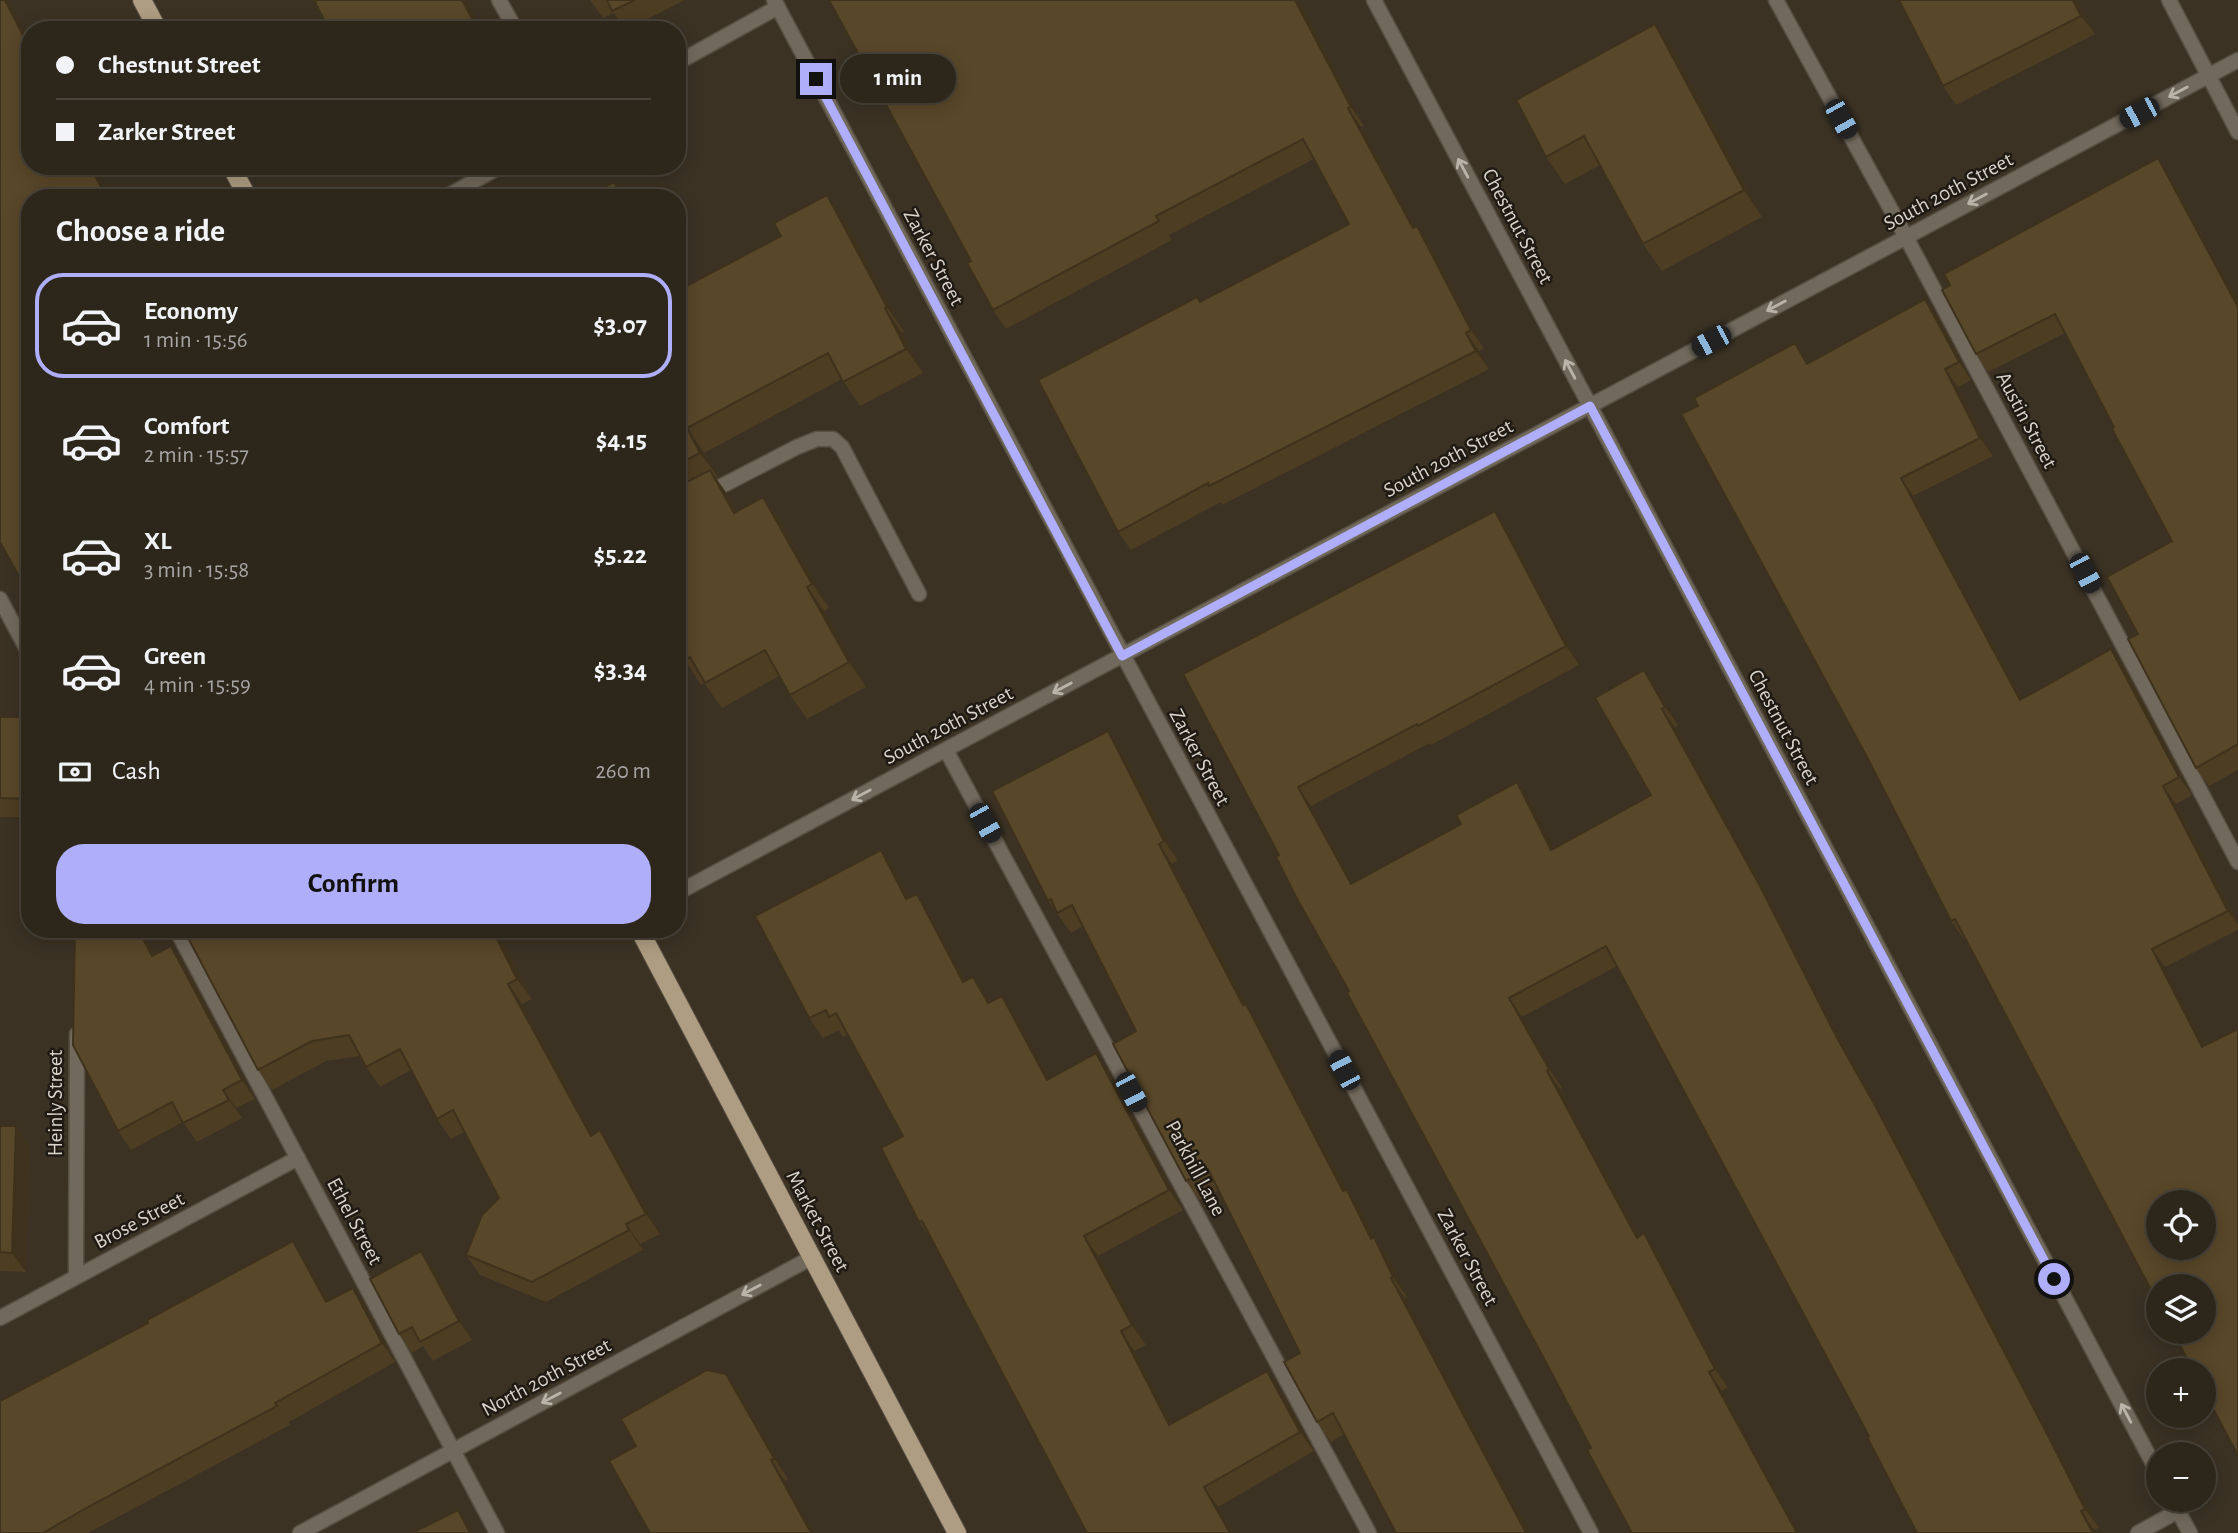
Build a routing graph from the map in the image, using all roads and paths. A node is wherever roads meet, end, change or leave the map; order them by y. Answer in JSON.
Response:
{"nodes":[{"id":1,"x":142,"y":0,"type":"edge"},
{"id":2,"x":499,"y":0,"type":"edge"},
{"id":3,"x":1374,"y":0,"type":"edge"},
{"id":4,"x":1776,"y":0,"type":"edge"},
{"id":5,"x":2169,"y":0,"type":"edge"},
{"id":6,"x":776,"y":3,"type":"edge"},
{"id":7,"x":153,"y":21,"type":"edge"},
{"id":8,"x":511,"y":21,"type":"edge"},
{"id":9,"x":686,"y":58,"type":"edge"},
{"id":10,"x":2238,"y":60,"type":"edge"},
{"id":11,"x":2208,"y":75,"type":"junction"},
{"id":12,"x":2238,"y":132,"type":"edge"},
{"id":13,"x":486,"y":175,"type":"edge"},
{"id":14,"x":460,"y":189,"type":"edge"},
{"id":15,"x":1906,"y":237,"type":"junction"},
{"id":16,"x":1590,"y":406,"type":"junction"},
{"id":17,"x":686,"y":504,"type":"edge"},
{"id":18,"x":919,"y":594,"type":"dead end"},
{"id":19,"x":0,"y":599,"type":"edge"},
{"id":20,"x":21,"y":638,"type":"edge"},
{"id":21,"x":1122,"y":656,"type":"junction"},
{"id":22,"x":946,"y":750,"type":"junction"},
{"id":23,"x":2238,"y":862,"type":"edge"},
{"id":24,"x":686,"y":888,"type":"edge"},
{"id":25,"x":181,"y":938,"type":"edge"},
{"id":26,"x":644,"y":938,"type":"edge"},
{"id":27,"x":77,"y":1013,"type":"edge"},
{"id":28,"x":298,"y":1158,"type":"junction"},
{"id":29,"x":811,"y":1258,"type":"junction"},
{"id":30,"x":76,"y":1277,"type":"junction"},
{"id":31,"x":0,"y":1318,"type":"edge"},
{"id":32,"x":2146,"y":1450,"type":"edge"},
{"id":33,"x":453,"y":1451,"type":"junction"},
{"id":34,"x":2167,"y":1512,"type":"edge"},
{"id":35,"x":2178,"y":1512,"type":"edge"},
{"id":36,"x":300,"y":1533,"type":"edge"},
{"id":37,"x":497,"y":1533,"type":"edge"},
{"id":38,"x":957,"y":1533,"type":"edge"},
{"id":39,"x":1369,"y":1533,"type":"edge"},
{"id":40,"x":1591,"y":1533,"type":"edge"},
{"id":41,"x":2138,"y":1533,"type":"edge"},
{"id":42,"x":2190,"y":1533,"type":"edge"}],
"edges":[{"from":1,"to":7,"type":"main road"},
{"from":2,"to":8,"type":"street"},
{"from":16,"to":3,"type":"street","name":"Chestnut Street","one_way":true},
{"from":4,"to":15,"type":"street","name":"Austin Street"},
{"from":5,"to":11,"type":"street"},
{"from":6,"to":9,"type":"street"},
{"from":6,"to":21,"type":"street","name":"Zarker Street"},
{"from":10,"to":11,"type":"street","name":"South 20th Street"},
{"from":11,"to":12,"type":"street"},
{"from":11,"to":15,"type":"street","name":"South 20th Street","one_way":true},
{"from":13,"to":14,"type":"street"},
{"from":15,"to":16,"type":"street","name":"South 20th Street","one_way":true},
{"from":15,"to":23,"type":"street","name":"Austin Street"},
{"from":16,"to":21,"type":"street","name":"South 20th Street"},
{"from":32,"to":16,"type":"street","name":"Chestnut Street","one_way":true},
{"from":17,"to":18,"type":"street"},
{"from":19,"to":20,"type":"street"},
{"from":21,"to":22,"type":"street","name":"South 20th Street","one_way":true},
{"from":21,"to":40,"type":"street","name":"Zarker Street"},
{"from":22,"to":24,"type":"street","name":"South 20th Street","one_way":true},
{"from":22,"to":39,"type":"street","name":"Parkhill Lane"},
{"from":25,"to":28,"type":"street","name":"Ethel Street"},
{"from":26,"to":29,"type":"main road","name":"Market Street"},
{"from":27,"to":30,"type":"street","name":"Heinly Street"},
{"from":28,"to":30,"type":"street","name":"Brose Street"},
{"from":28,"to":33,"type":"street","name":"Ethel Street"},
{"from":29,"to":33,"type":"street","name":"North 20th Street","one_way":true},
{"from":29,"to":38,"type":"main road","name":"Market Street"},
{"from":30,"to":31,"type":"street","name":"Brose Street"},
{"from":33,"to":36,"type":"street","name":"North 20th Street"},
{"from":33,"to":37,"type":"street","name":"Ethel Street"},
{"from":34,"to":41,"type":"street"},
{"from":35,"to":42,"type":"street"}]}
